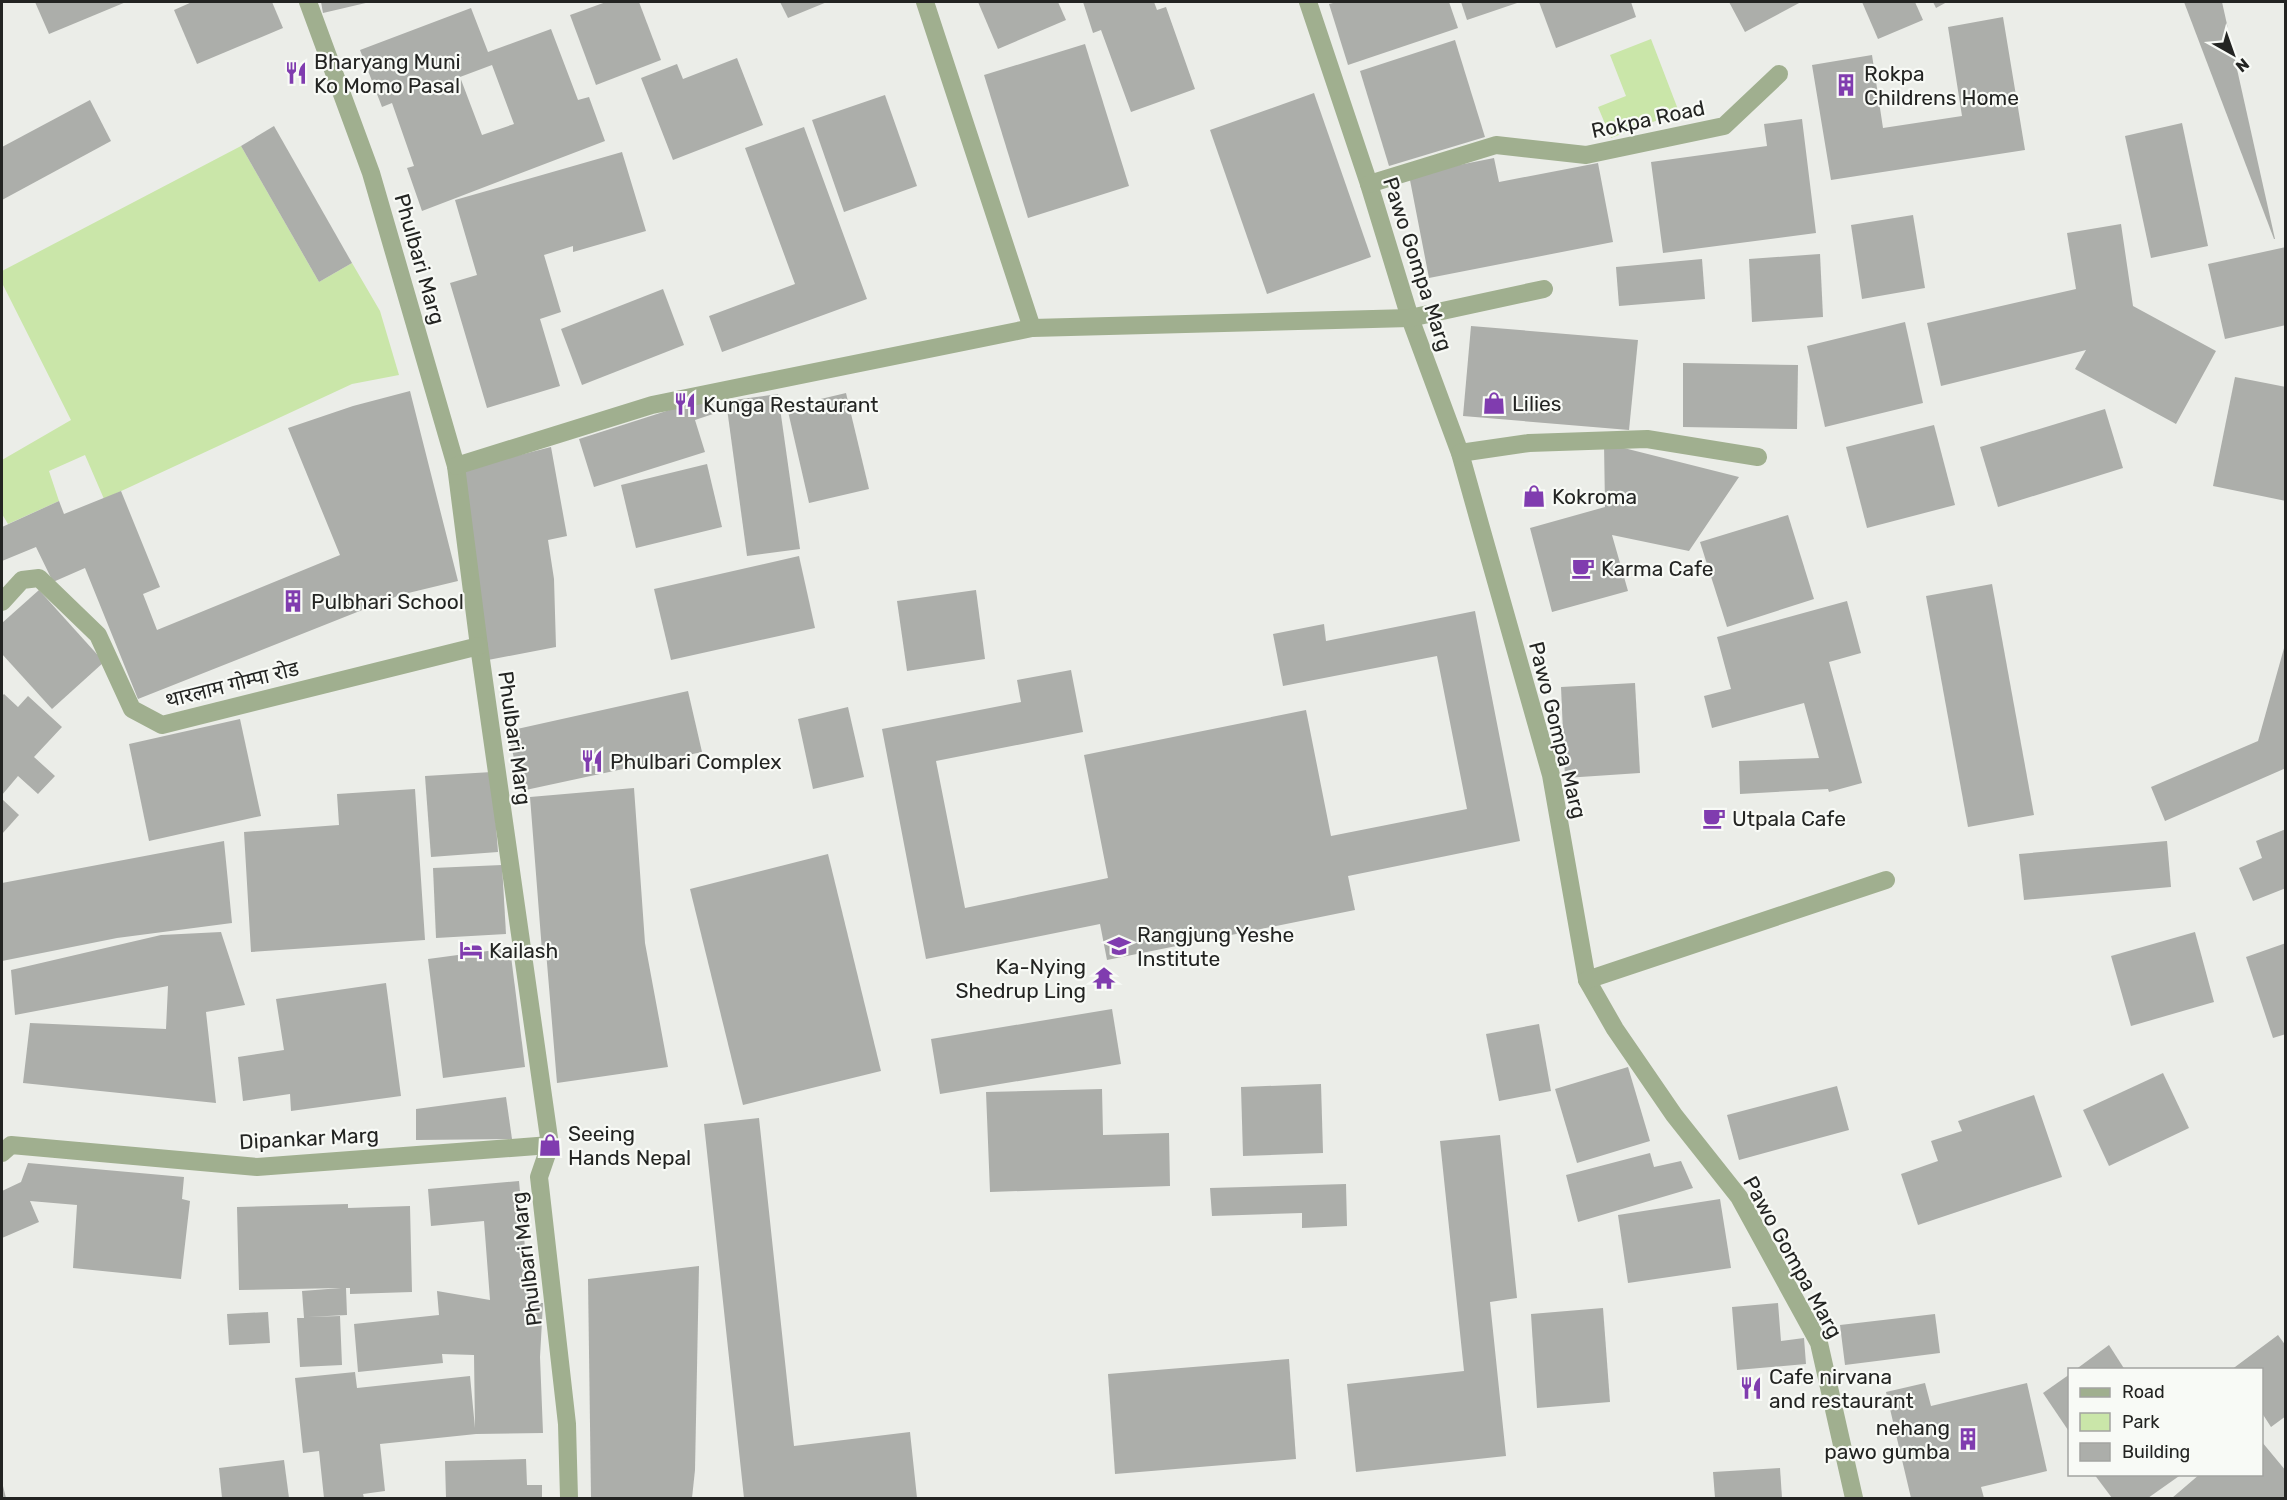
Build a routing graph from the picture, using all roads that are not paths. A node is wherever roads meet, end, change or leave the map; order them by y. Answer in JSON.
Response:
{"nodes":[{"id":1,"x":308,"y":2,"type":"edge"},
{"id":2,"x":925,"y":2,"type":"edge"},
{"id":3,"x":1308,"y":2,"type":"edge"},
{"id":4,"x":1779,"y":74,"type":"dead end"},
{"id":5,"x":1369,"y":184,"type":"junction"},
{"id":6,"x":1544,"y":290,"type":"dead end"},
{"id":7,"x":1410,"y":318,"type":"junction"},
{"id":8,"x":1032,"y":328,"type":"junction"},
{"id":9,"x":1460,"y":453,"type":"junction"},
{"id":10,"x":1758,"y":457,"type":"dead end"},
{"id":11,"x":456,"y":466,"type":"junction"},
{"id":12,"x":2,"y":602,"type":"edge"},
{"id":13,"x":479,"y":646,"type":"junction"},
{"id":14,"x":1886,"y":880,"type":"dead end"},
{"id":15,"x":1587,"y":980,"type":"junction"},
{"id":16,"x":550,"y":1144,"type":"junction"},
{"id":17,"x":2,"y":1153,"type":"edge"},
{"id":18,"x":569,"y":1498,"type":"edge"},
{"id":19,"x":1854,"y":1498,"type":"edge"}],
"edges":[{"from":1,"to":11,"type":"street","name":"Phulbari Marg"},
{"from":2,"to":8,"type":"street"},
{"from":3,"to":5,"type":"street","name":"Pawo Gompa Marg"},
{"from":4,"to":5,"type":"street","name":"Rokpa Road"},
{"from":5,"to":7,"type":"street","name":"Pawo Gompa Marg"},
{"from":6,"to":7,"type":"street"},
{"from":7,"to":8,"type":"street"},
{"from":7,"to":9,"type":"street","name":"Pawo Gompa Marg"},
{"from":8,"to":11,"type":"street"},
{"from":9,"to":10,"type":"street"},
{"from":9,"to":15,"type":"street","name":"Pawo Gompa Marg"},
{"from":11,"to":13,"type":"street","name":"Phulbari Marg"},
{"from":12,"to":13,"type":"street","name":"थारलाम गोम्पा रोड"},
{"from":13,"to":16,"type":"street","name":"Phulbari Marg"},
{"from":14,"to":15,"type":"street"},
{"from":15,"to":19,"type":"street","name":"Pawo Gompa Marg"},
{"from":16,"to":17,"type":"street","name":"Dipankar Marg"},
{"from":16,"to":18,"type":"street","name":"Phulbari Marg"}]}
